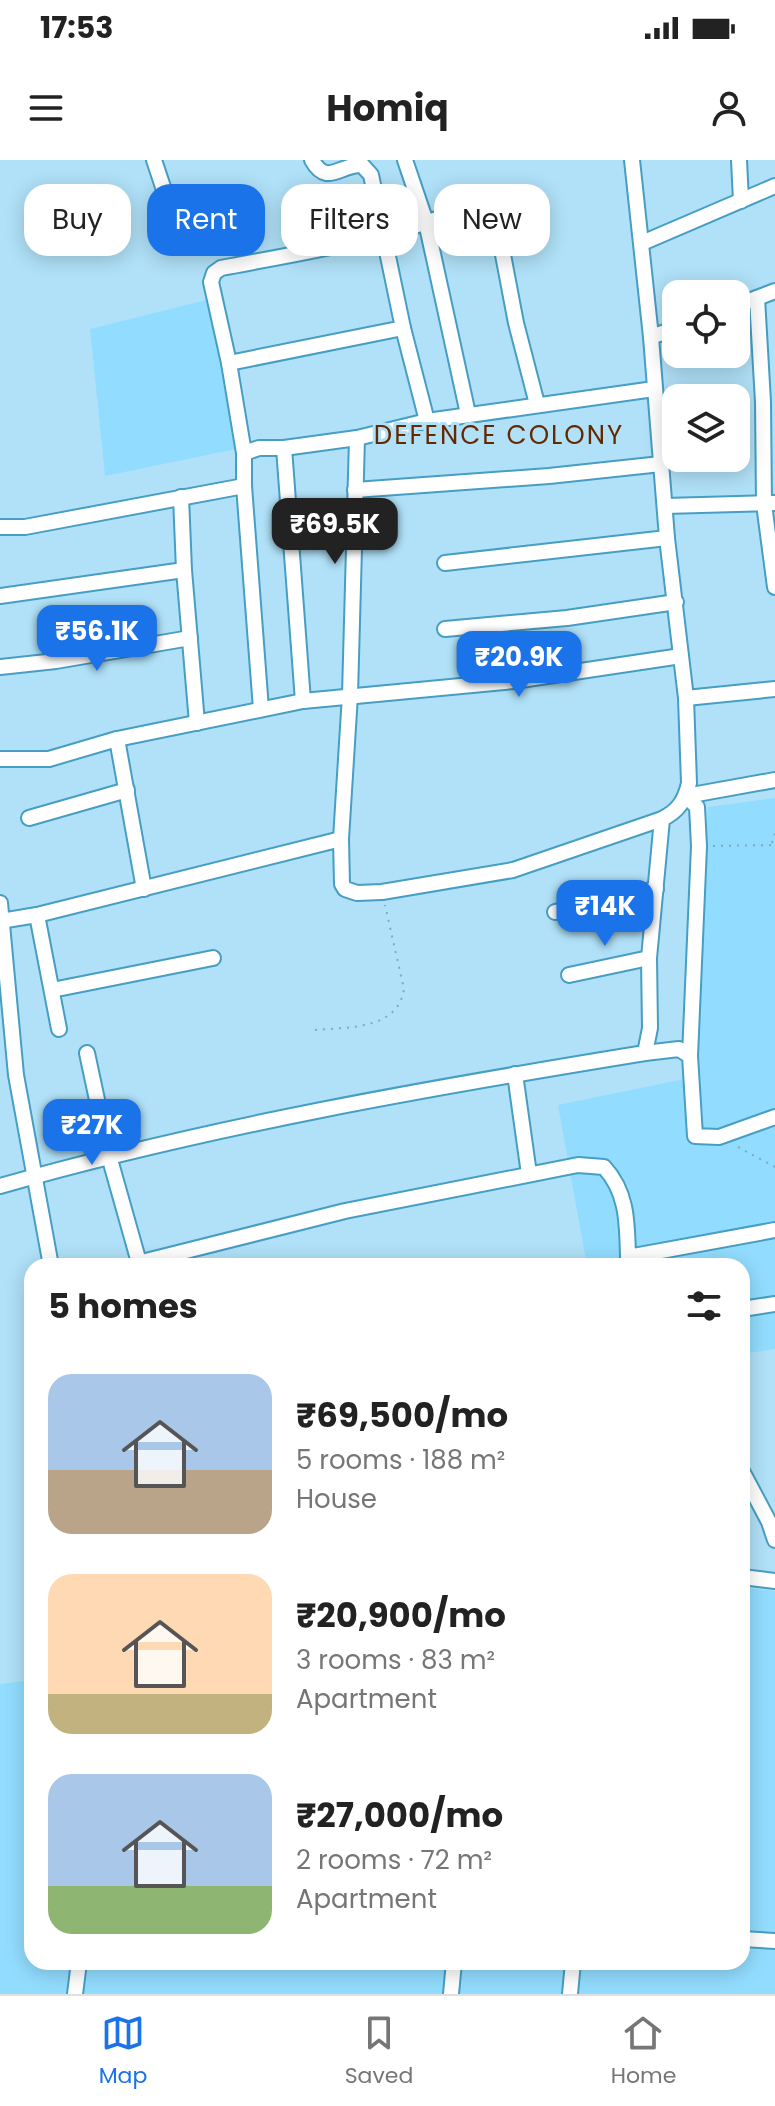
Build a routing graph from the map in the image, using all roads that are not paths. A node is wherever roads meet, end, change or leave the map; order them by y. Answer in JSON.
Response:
{"nodes":[{"id":1,"x":154,"y":160,"type":"edge"},
{"id":2,"x":312,"y":160,"type":"edge"},
{"id":3,"x":405,"y":160,"type":"edge"},
{"id":4,"x":632,"y":160,"type":"edge"},
{"id":5,"x":739,"y":160,"type":"edge"},
{"id":6,"x":162,"y":184,"type":"edge"},
{"id":7,"x":373,"y":184,"type":"edge"},
{"id":8,"x":775,"y":186,"type":"edge"},
{"id":9,"x":741,"y":201,"type":"junction"},
{"id":10,"x":426,"y":222,"type":"junction"},
{"id":11,"x":418,"y":225,"type":"edge"},
{"id":12,"x":642,"y":243,"type":"junction"},
{"id":13,"x":282,"y":256,"type":"edge"},
{"id":14,"x":387,"y":256,"type":"edge"},
{"id":15,"x":775,"y":291,"type":"edge"},
{"id":16,"x":757,"y":298,"type":"junction"},
{"id":17,"x":750,"y":301,"type":"edge"},
{"id":18,"x":403,"y":328,"type":"junction"},
{"id":19,"x":662,"y":333,"type":"edge"},
{"id":20,"x":651,"y":337,"type":"junction"},
{"id":21,"x":229,"y":363,"type":"junction"},
{"id":22,"x":654,"y":389,"type":"junction"},
{"id":23,"x":537,"y":404,"type":"junction"},
{"id":24,"x":468,"y":414,"type":"junction"},
{"id":25,"x":427,"y":421,"type":"junction"},
{"id":26,"x":357,"y":438,"type":"junction"},
{"id":27,"x":284,"y":448,"type":"junction"},
{"id":28,"x":244,"y":453,"type":"junction"},
{"id":29,"x":661,"y":464,"type":"junction"},
{"id":30,"x":244,"y":486,"type":"junction"},
{"id":31,"x":355,"y":490,"type":"junction"},
{"id":32,"x":181,"y":497,"type":"junction"},
{"id":33,"x":769,"y":503,"type":"edge"},
{"id":34,"x":665,"y":506,"type":"junction"},
{"id":35,"x":0,"y":527,"type":"edge"},
{"id":36,"x":667,"y":538,"type":"junction"},
{"id":37,"x":445,"y":563,"type":"dead end"},
{"id":38,"x":184,"y":570,"type":"junction"},
{"id":39,"x":775,"y":587,"type":"edge"},
{"id":40,"x":0,"y":596,"type":"edge"},
{"id":41,"x":676,"y":602,"type":"junction"},
{"id":42,"x":445,"y":629,"type":"dead end"},
{"id":43,"x":190,"y":638,"type":"junction"},
{"id":44,"x":681,"y":656,"type":"junction"},
{"id":45,"x":0,"y":667,"type":"edge"},
{"id":46,"x":775,"y":689,"type":"edge"},
{"id":47,"x":350,"y":695,"type":"junction"},
{"id":48,"x":686,"y":698,"type":"junction"},
{"id":49,"x":303,"y":701,"type":"junction"},
{"id":50,"x":261,"y":709,"type":"junction"},
{"id":51,"x":197,"y":723,"type":"junction"},
{"id":52,"x":117,"y":739,"type":"junction"},
{"id":53,"x":0,"y":759,"type":"edge"},
{"id":54,"x":775,"y":780,"type":"edge"},
{"id":55,"x":127,"y":790,"type":"junction"},
{"id":56,"x":686,"y":796,"type":"junction"},
{"id":57,"x":29,"y":818,"type":"dead end"},
{"id":58,"x":662,"y":819,"type":"junction"},
{"id":59,"x":341,"y":839,"type":"junction"},
{"id":60,"x":144,"y":889,"type":"junction"},
{"id":61,"x":656,"y":889,"type":"junction"},
{"id":62,"x":0,"y":903,"type":"edge"},
{"id":63,"x":555,"y":912,"type":"dead end"},
{"id":64,"x":37,"y":915,"type":"junction"},
{"id":65,"x":1,"y":921,"type":"edge"},
{"id":66,"x":213,"y":958,"type":"dead end"},
{"id":67,"x":649,"y":958,"type":"junction"},
{"id":68,"x":569,"y":975,"type":"dead end"},
{"id":69,"x":4,"y":982,"type":"edge"},
{"id":70,"x":52,"y":990,"type":"junction"},
{"id":71,"x":59,"y":1029,"type":"dead end"},
{"id":72,"x":87,"y":1053,"type":"dead end"},
{"id":73,"x":645,"y":1053,"type":"junction"},
{"id":74,"x":690,"y":1056,"type":"junction"},
{"id":75,"x":515,"y":1074,"type":"junction"},
{"id":76,"x":775,"y":1117,"type":"edge"},
{"id":77,"x":109,"y":1156,"type":"junction"},
{"id":78,"x":529,"y":1174,"type":"junction"},
{"id":79,"x":35,"y":1176,"type":"junction"},
{"id":80,"x":0,"y":1186,"type":"edge"},
{"id":81,"x":775,"y":1230,"type":"edge"},
{"id":82,"x":50,"y":1258,"type":"edge"},
{"id":83,"x":137,"y":1258,"type":"edge"},
{"id":84,"x":166,"y":1258,"type":"edge"},
{"id":85,"x":629,"y":1258,"type":"edge"},
{"id":86,"x":643,"y":1258,"type":"edge"},
{"id":87,"x":775,"y":1304,"type":"edge"},
{"id":88,"x":750,"y":1308,"type":"edge"},
{"id":89,"x":750,"y":1486,"type":"edge"},
{"id":90,"x":775,"y":1540,"type":"edge"},
{"id":91,"x":750,"y":1578,"type":"edge"},
{"id":92,"x":775,"y":1581,"type":"edge"},
{"id":93,"x":750,"y":1939,"type":"edge"},
{"id":94,"x":775,"y":1941,"type":"edge"},
{"id":95,"x":78,"y":1970,"type":"edge"},
{"id":96,"x":453,"y":1970,"type":"edge"},
{"id":97,"x":572,"y":1970,"type":"edge"},
{"id":98,"x":75,"y":1994,"type":"edge"},
{"id":99,"x":451,"y":1994,"type":"edge"},
{"id":100,"x":570,"y":1994,"type":"edge"}],
"edges":[{"from":1,"to":6,"type":"street"},
{"from":2,"to":7,"type":"street"},
{"from":3,"to":10,"type":"street"},
{"from":4,"to":12,"type":"street"},
{"from":5,"to":9,"type":"street"},
{"from":8,"to":9,"type":"street"},
{"from":9,"to":12,"type":"street"},
{"from":10,"to":11,"type":"street"},
{"from":10,"to":23,"type":"street"},
{"from":10,"to":24,"type":"street"},
{"from":12,"to":20,"type":"street"},
{"from":13,"to":21,"type":"street"},
{"from":14,"to":18,"type":"street"},
{"from":15,"to":16,"type":"street"},
{"from":16,"to":17,"type":"street"},
{"from":16,"to":33,"type":"street"},
{"from":18,"to":21,"type":"street"},
{"from":18,"to":25,"type":"street"},
{"from":19,"to":20,"type":"street"},
{"from":20,"to":22,"type":"street"},
{"from":21,"to":28,"type":"street"},
{"from":22,"to":23,"type":"street"},
{"from":22,"to":29,"type":"street"},
{"from":23,"to":24,"type":"street"},
{"from":24,"to":25,"type":"street"},
{"from":25,"to":26,"type":"street"},
{"from":26,"to":27,"type":"street"},
{"from":26,"to":31,"type":"street"},
{"from":27,"to":28,"type":"street"},
{"from":27,"to":49,"type":"street"},
{"from":28,"to":30,"type":"street"},
{"from":29,"to":31,"type":"street"},
{"from":29,"to":34,"type":"street"},
{"from":30,"to":32,"type":"street"},
{"from":30,"to":50,"type":"street"},
{"from":31,"to":47,"type":"street"},
{"from":32,"to":35,"type":"street"},
{"from":32,"to":38,"type":"street"},
{"from":33,"to":34,"type":"street"},
{"from":33,"to":39,"type":"street"},
{"from":34,"to":36,"type":"street"},
{"from":36,"to":37,"type":"street"},
{"from":36,"to":41,"type":"street"},
{"from":38,"to":40,"type":"street"},
{"from":38,"to":43,"type":"street"},
{"from":41,"to":42,"type":"street"},
{"from":41,"to":44,"type":"street"},
{"from":43,"to":45,"type":"street"},
{"from":43,"to":51,"type":"street"},
{"from":44,"to":47,"type":"street"},
{"from":44,"to":48,"type":"street"},
{"from":46,"to":48,"type":"street"},
{"from":47,"to":49,"type":"street"},
{"from":47,"to":59,"type":"street"},
{"from":48,"to":56,"type":"street"},
{"from":49,"to":50,"type":"street"},
{"from":50,"to":51,"type":"street"},
{"from":51,"to":52,"type":"street"},
{"from":52,"to":53,"type":"street"},
{"from":52,"to":55,"type":"street"},
{"from":54,"to":56,"type":"street"},
{"from":55,"to":57,"type":"street"},
{"from":55,"to":60,"type":"street"},
{"from":56,"to":58,"type":"street"},
{"from":56,"to":74,"type":"street"},
{"from":58,"to":59,"type":"street"},
{"from":58,"to":61,"type":"street"},
{"from":59,"to":60,"type":"street"},
{"from":60,"to":64,"type":"street"},
{"from":61,"to":63,"type":"street"},
{"from":61,"to":67,"type":"street"},
{"from":62,"to":65,"type":"street"},
{"from":64,"to":65,"type":"street"},
{"from":64,"to":70,"type":"street"},
{"from":65,"to":69,"type":"street"},
{"from":66,"to":70,"type":"street"},
{"from":67,"to":68,"type":"street"},
{"from":67,"to":73,"type":"street"},
{"from":69,"to":79,"type":"street"},
{"from":70,"to":71,"type":"street"},
{"from":72,"to":77,"type":"street"},
{"from":73,"to":74,"type":"street"},
{"from":73,"to":75,"type":"street"},
{"from":74,"to":76,"type":"street"},
{"from":75,"to":77,"type":"street"},
{"from":75,"to":78,"type":"street"},
{"from":77,"to":79,"type":"street"},
{"from":77,"to":83,"type":"street"},
{"from":78,"to":84,"type":"street"},
{"from":78,"to":85,"type":"street"},
{"from":79,"to":80,"type":"street"},
{"from":79,"to":82,"type":"street"},
{"from":81,"to":86,"type":"street"},
{"from":87,"to":88,"type":"street"},
{"from":89,"to":90,"type":"street"},
{"from":91,"to":92,"type":"street"},
{"from":93,"to":94,"type":"street"},
{"from":95,"to":98,"type":"street"},
{"from":96,"to":99,"type":"street"},
{"from":97,"to":100,"type":"street"}]}
